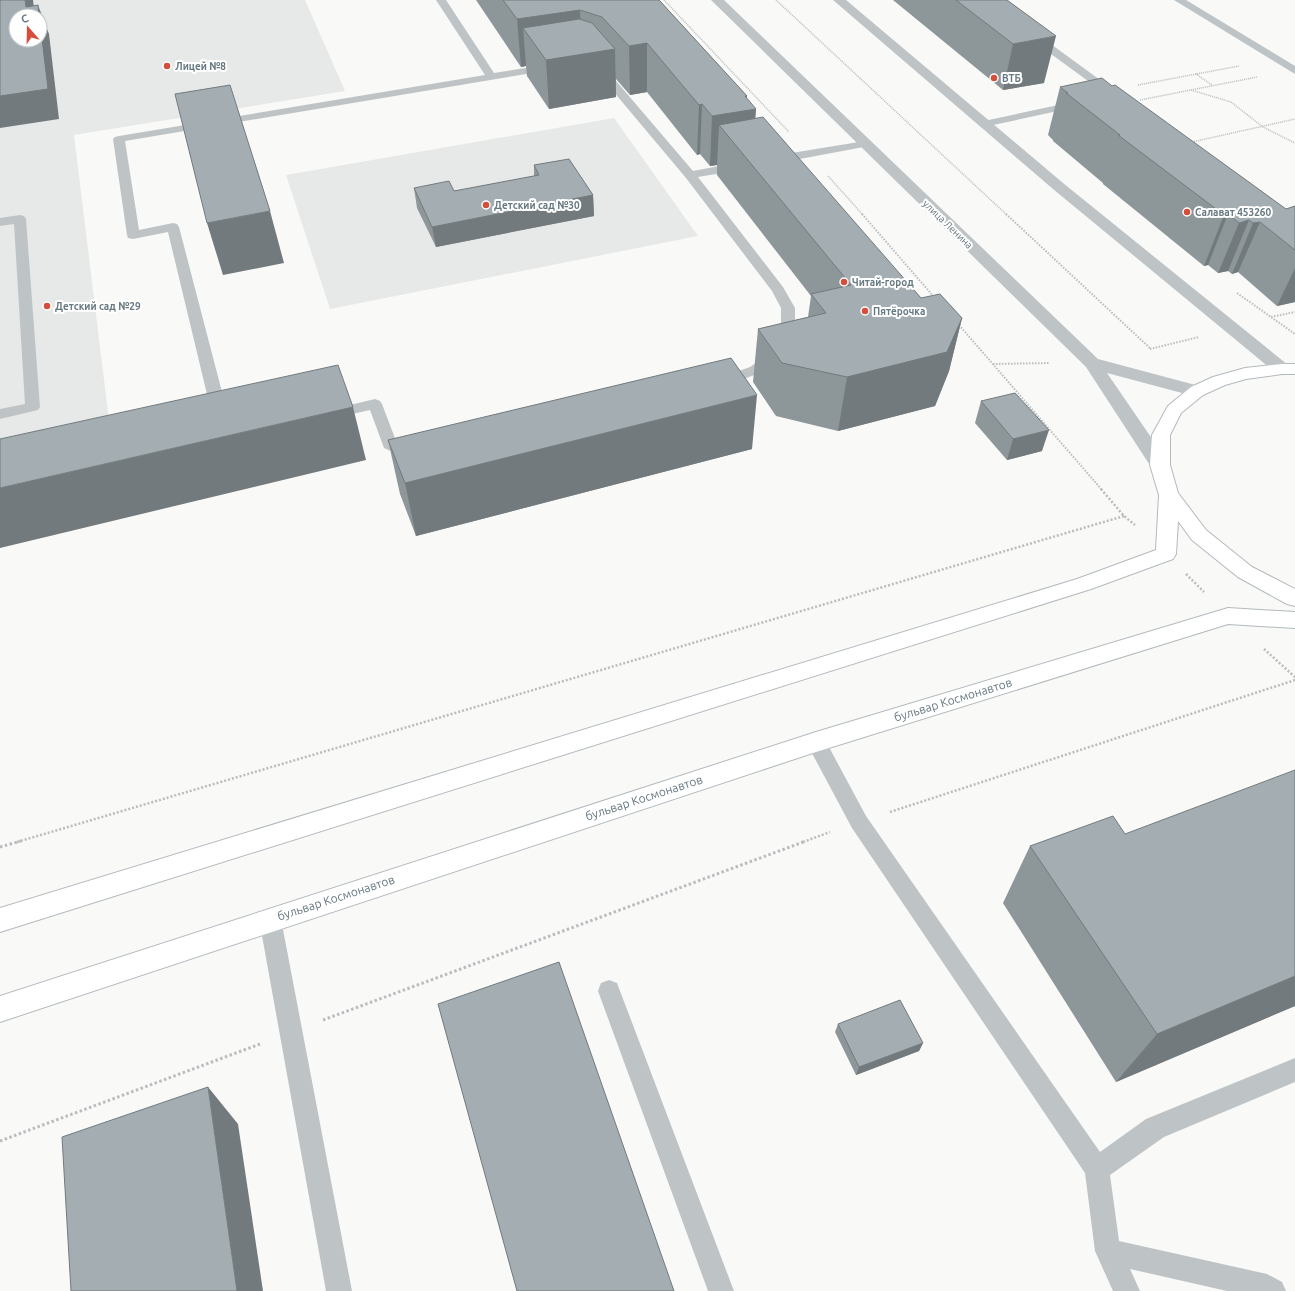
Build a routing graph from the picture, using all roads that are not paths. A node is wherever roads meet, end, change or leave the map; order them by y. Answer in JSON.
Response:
{"nodes":[{"id":1,"x":441,"y":0,"type":"edge"},
{"id":2,"x":717,"y":0,"type":"edge"},
{"id":3,"x":839,"y":0,"type":"edge"},
{"id":4,"x":1179,"y":0,"type":"edge"},
{"id":5,"x":1021,"y":27,"type":"edge"},
{"id":6,"x":559,"y":66,"type":"edge"},
{"id":7,"x":593,"y":66,"type":"edge"},
{"id":8,"x":1294,"y":71,"type":"edge"},
{"id":9,"x":491,"y":76,"type":"junction"},
{"id":10,"x":1100,"y":100,"type":"edge"},
{"id":11,"x":1085,"y":103,"type":"edge"},
{"id":12,"x":984,"y":124,"type":"junction"},
{"id":13,"x":865,"y":144,"type":"junction"},
{"id":14,"x":690,"y":175,"type":"junction"},
{"id":15,"x":0,"y":222,"type":"edge"},
{"id":16,"x":1092,"y":363,"type":"junction"},
{"id":17,"x":1288,"y":369,"type":"edge"},
{"id":18,"x":702,"y":387,"type":"edge"},
{"id":19,"x":1197,"y":391,"type":"junction"},
{"id":20,"x":0,"y":414,"type":"edge"},
{"id":21,"x":316,"y":417,"type":"edge"},
{"id":22,"x":224,"y":429,"type":"edge"},
{"id":23,"x":428,"y":448,"type":"edge"},
{"id":24,"x":1160,"y":465,"type":"junction"},
{"id":25,"x":1169,"y":495,"type":"junction"},
{"id":26,"x":1295,"y":598,"type":"edge"},
{"id":27,"x":1295,"y":620,"type":"edge"},
{"id":28,"x":816,"y":742,"type":"junction"},
{"id":29,"x":270,"y":919,"type":"junction"},
{"id":30,"x":0,"y":920,"type":"edge"},
{"id":31,"x":608,"y":991,"type":"dead end"},
{"id":32,"x":0,"y":1009,"type":"edge"},
{"id":33,"x":1295,"y":1070,"type":"edge"},
{"id":34,"x":1097,"y":1169,"type":"junction"},
{"id":35,"x":1108,"y":1251,"type":"junction"},
{"id":36,"x":339,"y":1291,"type":"edge"},
{"id":37,"x":722,"y":1291,"type":"edge"},
{"id":38,"x":1127,"y":1291,"type":"edge"},
{"id":39,"x":1273,"y":1291,"type":"edge"}],
"edges":[{"from":1,"to":9,"type":"lane"},
{"from":2,"to":13,"type":"street","name":"улица Ленина"},
{"from":3,"to":12,"type":"street","name":"улица Ленина"},
{"from":4,"to":8,"type":"lane"},
{"from":5,"to":10,"type":"lane"},
{"from":6,"to":9,"type":"lane"},
{"from":7,"to":14,"type":"lane"},
{"from":9,"to":22,"type":"lane"},
{"from":11,"to":12,"type":"lane"},
{"from":12,"to":17,"type":"street","name":"улица Ленина"},
{"from":13,"to":14,"type":"lane"},
{"from":13,"to":16,"type":"street","name":"улица Ленина"},
{"from":14,"to":18,"type":"lane"},
{"from":15,"to":20,"type":"lane"},
{"from":16,"to":19,"type":"street"},
{"from":16,"to":24,"type":"street","name":"улица Ленина"},
{"from":17,"to":19,"type":"main road","name":"улица Ленина"},
{"from":19,"to":24,"type":"main road","name":"улица Ленина"},
{"from":21,"to":23,"type":"lane"},
{"from":24,"to":25,"type":"main road","name":"улица Ленина"},
{"from":25,"to":26,"type":"main road","name":"улица Ленина"},
{"from":25,"to":30,"type":"main road"},
{"from":27,"to":28,"type":"main road","name":"бульвар Космонавтов"},
{"from":28,"to":29,"type":"main road","name":"бульвар Космонавтов"},
{"from":28,"to":34,"type":"lane"},
{"from":29,"to":32,"type":"main road","name":"бульвар Космонавтов"},
{"from":29,"to":36,"type":"lane"},
{"from":31,"to":37,"type":"lane"},
{"from":33,"to":34,"type":"lane"},
{"from":34,"to":35,"type":"lane"},
{"from":35,"to":38,"type":"lane"},
{"from":35,"to":39,"type":"lane"}]}
